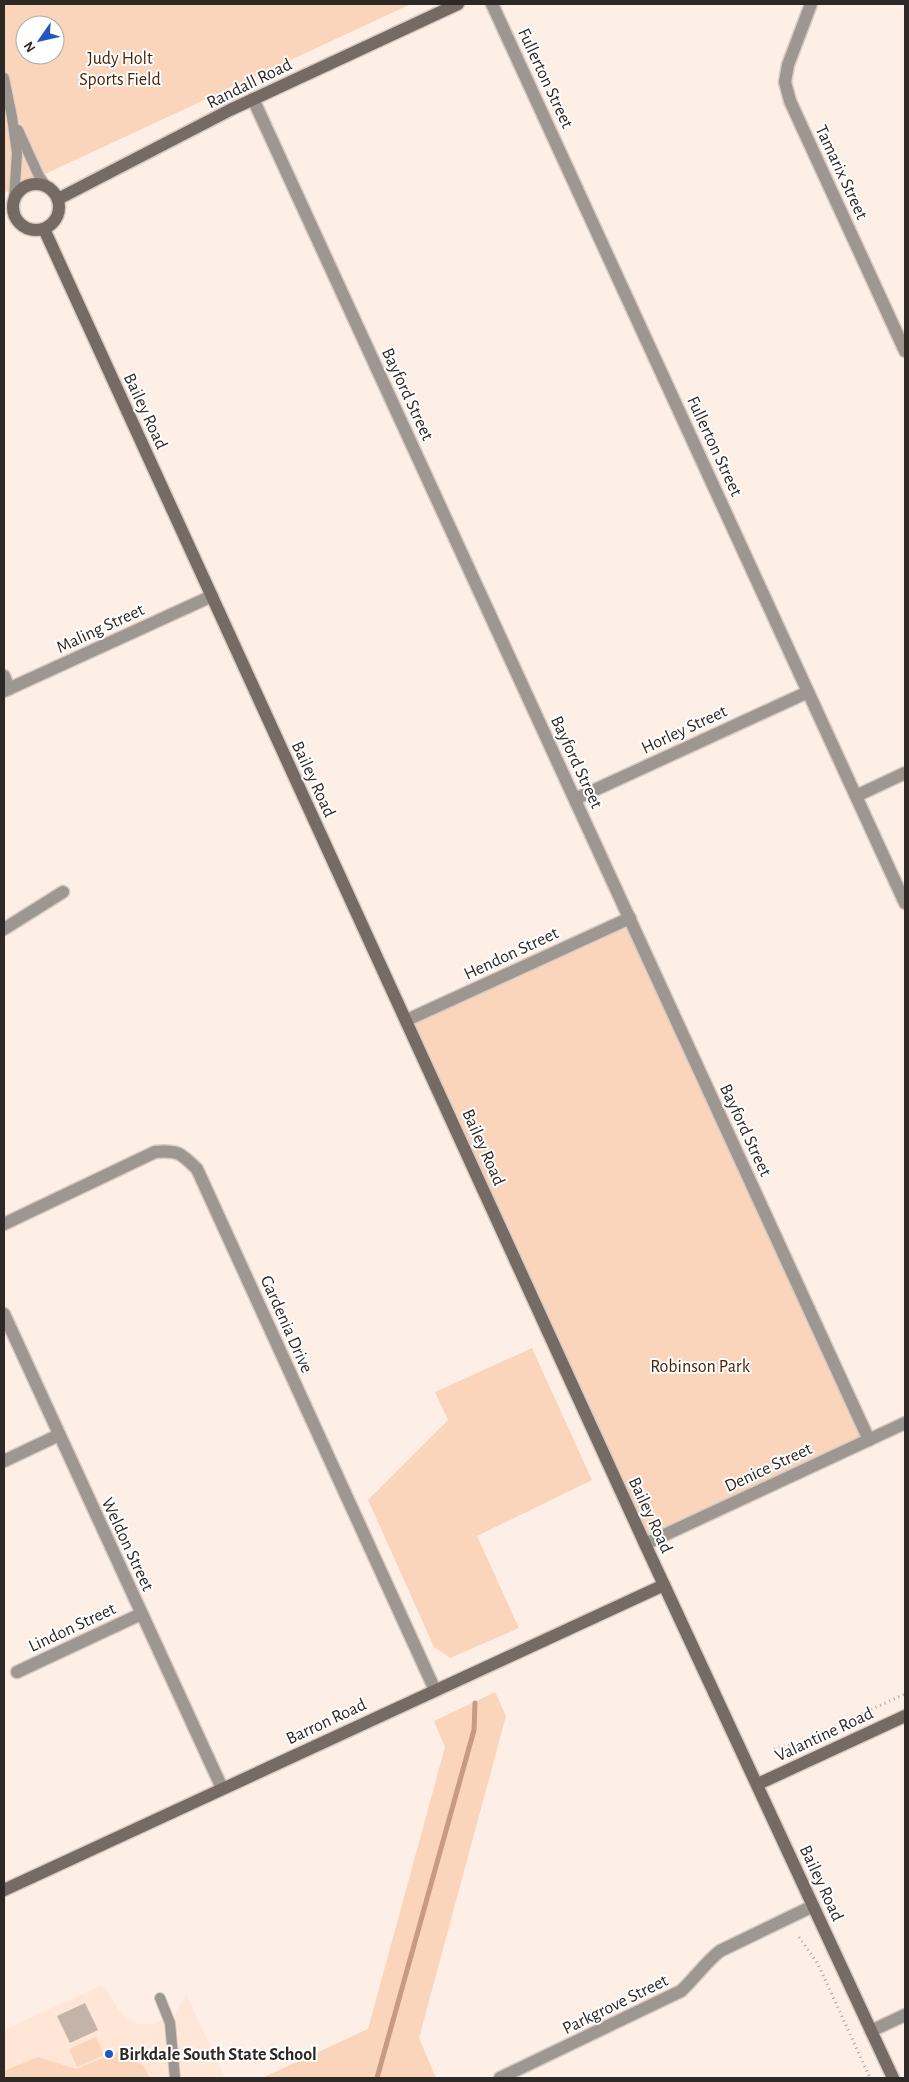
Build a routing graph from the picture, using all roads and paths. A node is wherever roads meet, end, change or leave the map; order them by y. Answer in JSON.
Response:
{"nodes":[{"id":1,"x":458,"y":4,"type":"edge"},
{"id":2,"x":492,"y":4,"type":"edge"},
{"id":3,"x":810,"y":4,"type":"edge"},
{"id":4,"x":4,"y":78,"type":"edge"},
{"id":5,"x":253,"y":99,"type":"junction"},
{"id":6,"x":12,"y":117,"type":"junction"},
{"id":7,"x":46,"y":186,"type":"junction"},
{"id":8,"x":14,"y":199,"type":"junction"},
{"id":9,"x":58,"y":199,"type":"junction"},
{"id":10,"x":9,"y":220,"type":"edge"},
{"id":11,"x":44,"y":229,"type":"junction"},
{"id":12,"x":905,"y":351,"type":"edge"},
{"id":13,"x":212,"y":596,"type":"junction"},
{"id":14,"x":4,"y":676,"type":"edge"},
{"id":15,"x":7,"y":690,"type":"edge"},
{"id":16,"x":808,"y":692,"type":"junction"},
{"id":17,"x":905,"y":772,"type":"edge"},
{"id":18,"x":856,"y":796,"type":"junction"},
{"id":19,"x":575,"y":799,"type":"junction"},
{"id":20,"x":63,"y":892,"type":"dead end"},
{"id":21,"x":905,"y":903,"type":"edge"},
{"id":22,"x":630,"y":918,"type":"junction"},
{"id":23,"x":4,"y":929,"type":"edge"},
{"id":24,"x":407,"y":1020,"type":"junction"},
{"id":25,"x":4,"y":1224,"type":"edge"},
{"id":26,"x":4,"y":1314,"type":"edge"},
{"id":27,"x":905,"y":1423,"type":"edge"},
{"id":28,"x":59,"y":1435,"type":"junction"},
{"id":29,"x":869,"y":1440,"type":"junction"},
{"id":30,"x":4,"y":1461,"type":"edge"},
{"id":31,"x":645,"y":1544,"type":"junction"},
{"id":32,"x":664,"y":1585,"type":"junction"},
{"id":33,"x":141,"y":1614,"type":"junction"},
{"id":34,"x":17,"y":1672,"type":"dead end"},
{"id":35,"x":434,"y":1690,"type":"junction"},
{"id":36,"x":905,"y":1694,"type":"edge"},
{"id":37,"x":905,"y":1716,"type":"edge"},
{"id":38,"x":774,"y":1749,"type":"dead end"},
{"id":39,"x":758,"y":1784,"type":"junction"},
{"id":40,"x":222,"y":1788,"type":"junction"},
{"id":41,"x":4,"y":1890,"type":"edge"},
{"id":42,"x":814,"y":1906,"type":"junction"},
{"id":43,"x":799,"y":1937,"type":"dead end"},
{"id":44,"x":160,"y":1998,"type":"dead end"},
{"id":45,"x":905,"y":2015,"type":"edge"},
{"id":46,"x":871,"y":2031,"type":"junction"},
{"id":47,"x":175,"y":2078,"type":"edge"},
{"id":48,"x":500,"y":2078,"type":"edge"},
{"id":49,"x":870,"y":2078,"type":"edge"},
{"id":50,"x":893,"y":2078,"type":"edge"}],
"edges":[{"from":1,"to":5,"type":"street","name":"Randall Road"},
{"from":2,"to":16,"type":"street","name":"Fullerton Street"},
{"from":3,"to":12,"type":"street","name":"Tamarix Street"},
{"from":4,"to":6,"type":"lane"},
{"from":5,"to":9,"type":"street","name":"Randall Road"},
{"from":5,"to":19,"type":"street","name":"Bayford Street"},
{"from":6,"to":7,"type":"lane"},
{"from":6,"to":8,"type":"lane"},
{"from":7,"to":8,"type":"street"},
{"from":7,"to":9,"type":"street"},
{"from":8,"to":10,"type":"street"},
{"from":9,"to":11,"type":"street"},
{"from":10,"to":11,"type":"street"},
{"from":11,"to":13,"type":"street","name":"Bailey Road"},
{"from":13,"to":15,"type":"street","name":"Maling Street"},
{"from":13,"to":24,"type":"street","name":"Bailey Road"},
{"from":14,"to":15,"type":"street"},
{"from":16,"to":18,"type":"street","name":"Fullerton Street"},
{"from":16,"to":19,"type":"street","name":"Horley Street"},
{"from":17,"to":18,"type":"street"},
{"from":18,"to":21,"type":"street","name":"Fullerton Street"},
{"from":19,"to":22,"type":"street","name":"Bayford Street"},
{"from":20,"to":23,"type":"street"},
{"from":22,"to":24,"type":"street","name":"Hendon Street"},
{"from":22,"to":29,"type":"street","name":"Bayford Street"},
{"from":24,"to":31,"type":"street","name":"Bailey Road"},
{"from":25,"to":35,"type":"street","name":"Gardenia Drive"},
{"from":26,"to":28,"type":"street","name":"Weldon Street"},
{"from":27,"to":29,"type":"street","name":"Denice Street"},
{"from":28,"to":30,"type":"street"},
{"from":28,"to":33,"type":"street","name":"Weldon Street"},
{"from":29,"to":31,"type":"street","name":"Denice Street"},
{"from":31,"to":32,"type":"street","name":"Bailey Road"},
{"from":32,"to":35,"type":"street","name":"Barron Road"},
{"from":32,"to":39,"type":"street","name":"Bailey Road"},
{"from":33,"to":34,"type":"street","name":"Lindon Street"},
{"from":33,"to":40,"type":"street","name":"Weldon Street"},
{"from":35,"to":40,"type":"street","name":"Barron Road"},
{"from":36,"to":38,"type":"path"},
{"from":37,"to":39,"type":"street","name":"Valantine Road"},
{"from":39,"to":42,"type":"street","name":"Bailey Road"},
{"from":40,"to":41,"type":"street","name":"Barron Road"},
{"from":42,"to":46,"type":"street","name":"Bailey Road"},
{"from":42,"to":48,"type":"street","name":"Parkgrove Street"},
{"from":43,"to":49,"type":"path"},
{"from":44,"to":47,"type":"lane"},
{"from":45,"to":46,"type":"street"},
{"from":46,"to":50,"type":"street","name":"Bailey Road"}]}
